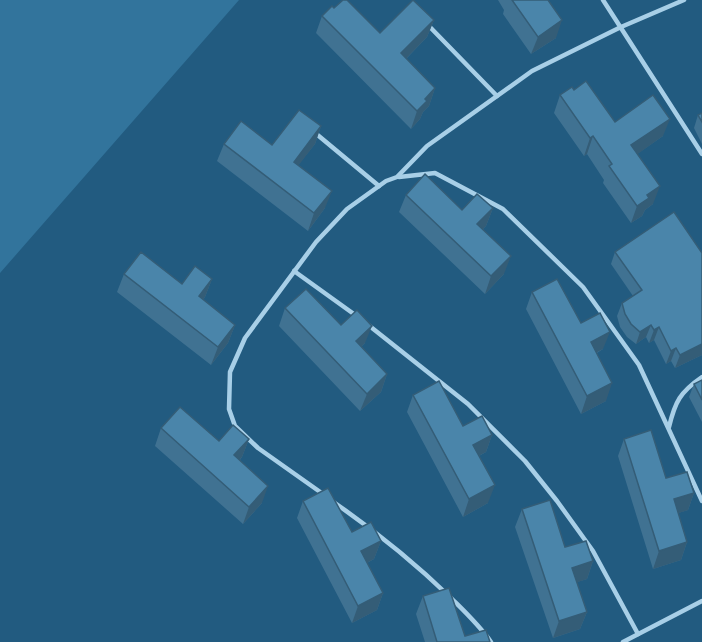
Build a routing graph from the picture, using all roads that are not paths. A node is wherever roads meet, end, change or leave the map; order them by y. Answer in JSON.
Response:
{"nodes":[{"id":1,"x":603,"y":0,"type":"edge"},
{"id":2,"x":684,"y":0,"type":"edge"},
{"id":3,"x":426,"y":23,"type":"edge"},
{"id":4,"x":621,"y":27,"type":"junction"},
{"id":5,"x":497,"y":96,"type":"junction"},
{"id":6,"x":310,"y":129,"type":"edge"},
{"id":7,"x":702,"y":154,"type":"edge"},
{"id":8,"x":398,"y":177,"type":"junction"},
{"id":9,"x":379,"y":186,"type":"junction"},
{"id":10,"x":294,"y":272,"type":"junction"},
{"id":11,"x":702,"y":376,"type":"edge"},
{"id":12,"x":668,"y":428,"type":"junction"},
{"id":13,"x":702,"y":501,"type":"edge"},
{"id":14,"x":702,"y":601,"type":"edge"},
{"id":15,"x":638,"y":634,"type":"junction"},
{"id":16,"x":491,"y":642,"type":"edge"},
{"id":17,"x":623,"y":642,"type":"edge"}],
"edges":[{"from":1,"to":4,"type":"lane"},
{"from":2,"to":4,"type":"lane"},
{"from":3,"to":5,"type":"lane"},
{"from":4,"to":5,"type":"lane"},
{"from":4,"to":7,"type":"lane"},
{"from":5,"to":8,"type":"lane"},
{"from":6,"to":9,"type":"lane"},
{"from":8,"to":9,"type":"lane"},
{"from":8,"to":12,"type":"lane"},
{"from":9,"to":10,"type":"lane"},
{"from":10,"to":15,"type":"lane"},
{"from":10,"to":16,"type":"lane"},
{"from":11,"to":12,"type":"lane"},
{"from":12,"to":13,"type":"lane"},
{"from":14,"to":15,"type":"lane"},
{"from":15,"to":17,"type":"lane"}]}
